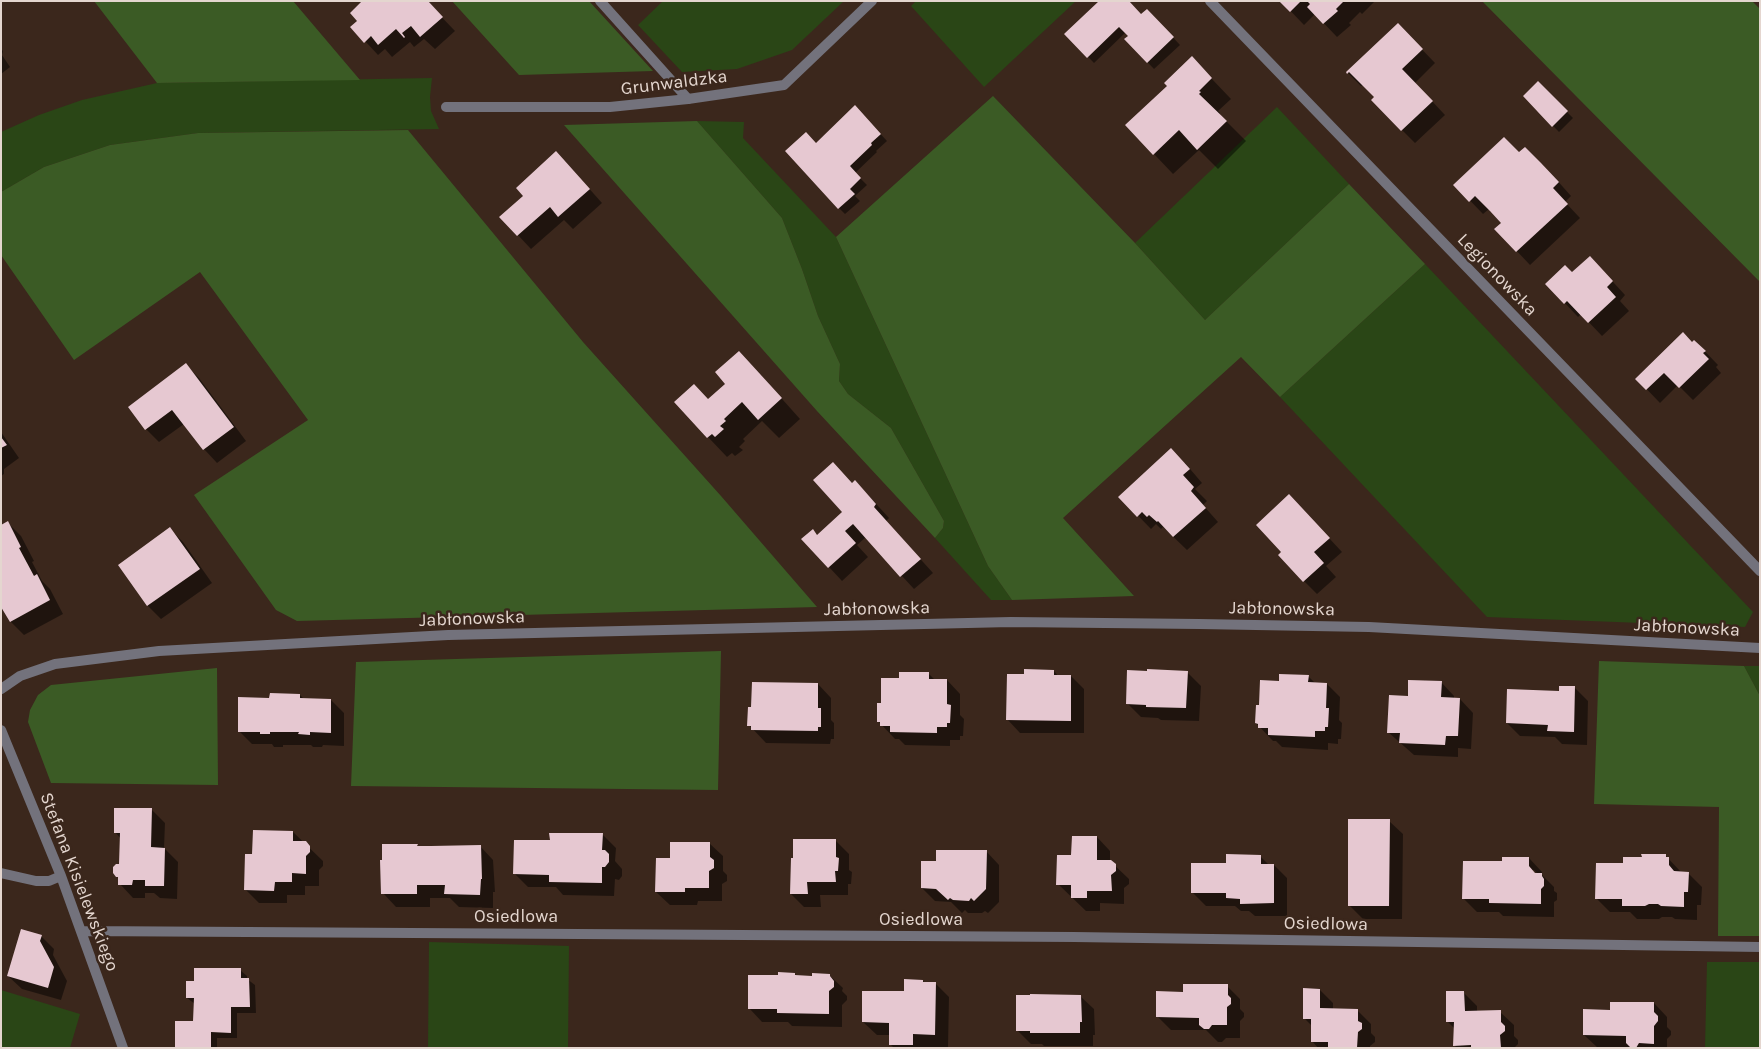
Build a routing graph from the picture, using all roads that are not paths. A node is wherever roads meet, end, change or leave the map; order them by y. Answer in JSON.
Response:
{"nodes":[{"id":1,"x":600,"y":1,"type":"edge"},
{"id":2,"x":872,"y":1,"type":"edge"},
{"id":3,"x":1210,"y":1,"type":"edge"},
{"id":4,"x":688,"y":99,"type":"junction"},
{"id":5,"x":446,"y":107,"type":"dead end"},
{"id":6,"x":1760,"y":571,"type":"edge"},
{"id":7,"x":1760,"y":648,"type":"edge"},
{"id":8,"x":1,"y":689,"type":"edge"},
{"id":9,"x":1,"y":730,"type":"edge"},
{"id":10,"x":1,"y":873,"type":"edge"},
{"id":11,"x":61,"y":876,"type":"junction"},
{"id":12,"x":82,"y":931,"type":"junction"},
{"id":13,"x":1760,"y":947,"type":"edge"},
{"id":14,"x":123,"y":1048,"type":"edge"}],
"edges":[{"from":1,"to":4,"type":"street"},
{"from":2,"to":4,"type":"street","name":"Grunwaldzka"},
{"from":3,"to":6,"type":"street","name":"Legionowska"},
{"from":4,"to":5,"type":"street","name":"Grunwaldzka"},
{"from":7,"to":8,"type":"street","name":"Jabłonowska"},
{"from":9,"to":11,"type":"street","name":"Stefana Kisielewskiego"},
{"from":10,"to":11,"type":"street"},
{"from":11,"to":12,"type":"street","name":"Stefana Kisielewskiego"},
{"from":12,"to":13,"type":"street","name":"Osiedlowa"},
{"from":12,"to":14,"type":"street","name":"Stefana Kisielewskiego"}]}
